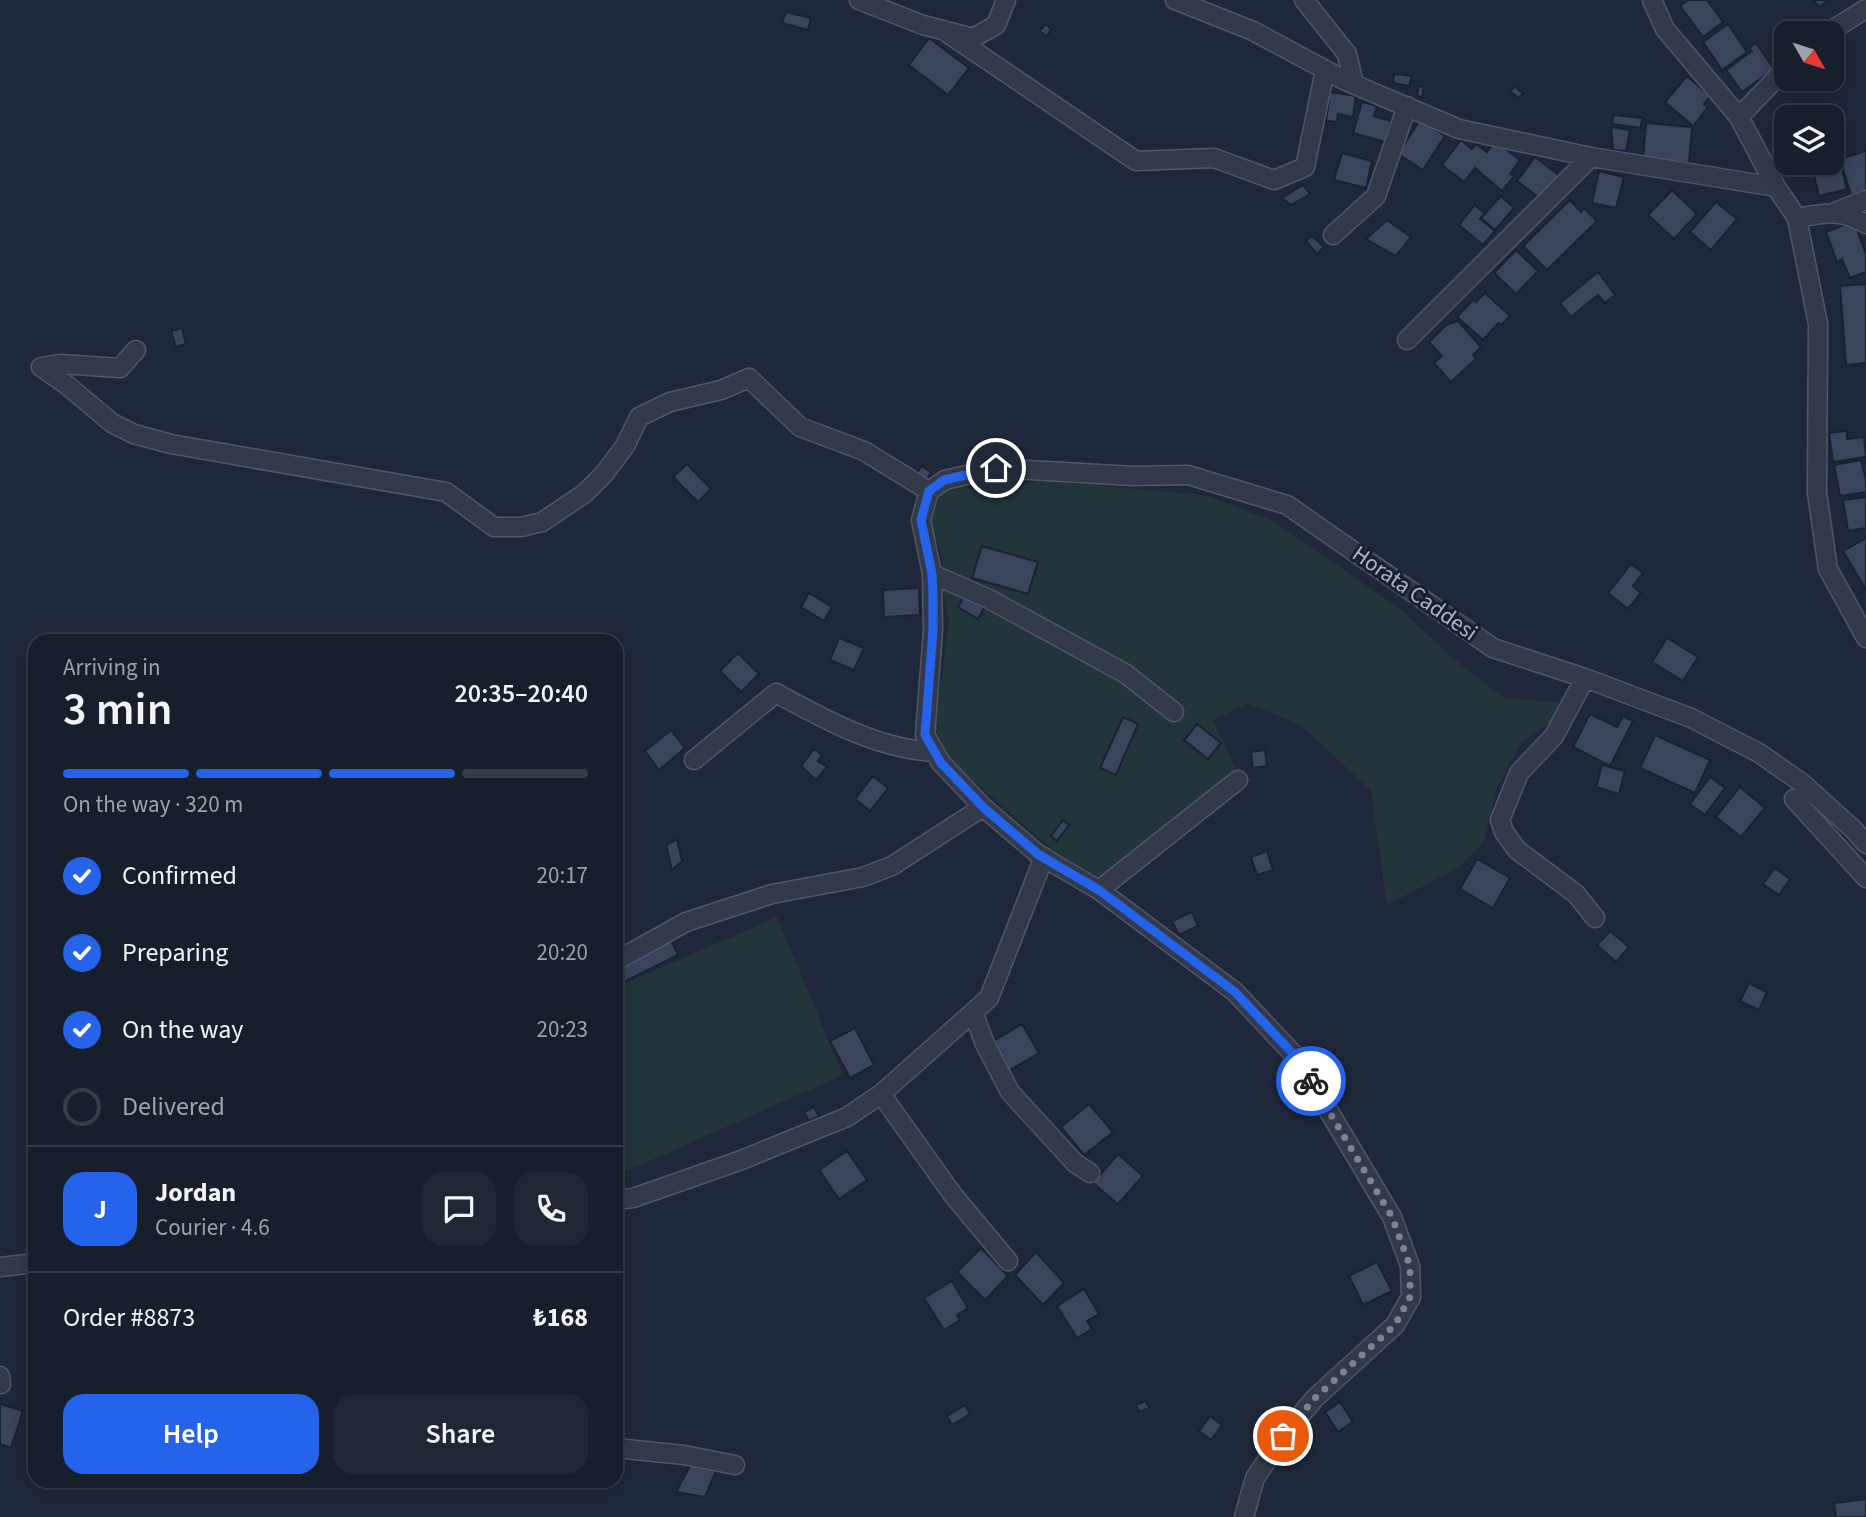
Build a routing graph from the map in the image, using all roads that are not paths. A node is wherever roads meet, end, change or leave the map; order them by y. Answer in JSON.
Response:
{"nodes":[{"id":1,"x":859,"y":0,"type":"edge"},
{"id":2,"x":1006,"y":0,"type":"edge"},
{"id":3,"x":1175,"y":0,"type":"edge"},
{"id":4,"x":1304,"y":0,"type":"edge"},
{"id":5,"x":1652,"y":0,"type":"edge"},
{"id":6,"x":1866,"y":9,"type":"edge"},
{"id":7,"x":1844,"y":23,"type":"edge"},
{"id":8,"x":943,"y":30,"type":"junction"},
{"id":9,"x":1325,"y":70,"type":"junction"},
{"id":10,"x":1774,"y":81,"type":"edge"},
{"id":11,"x":1354,"y":84,"type":"junction"},
{"id":12,"x":1407,"y":106,"type":"junction"},
{"id":13,"x":1739,"y":117,"type":"junction"},
{"id":14,"x":1591,"y":157,"type":"junction"},
{"id":15,"x":1776,"y":187,"type":"junction"},
{"id":16,"x":1866,"y":200,"type":"edge"},
{"id":17,"x":1835,"y":212,"type":"junction"},
{"id":18,"x":1797,"y":218,"type":"junction"},
{"id":19,"x":1866,"y":224,"type":"edge"},
{"id":20,"x":1333,"y":235,"type":"dead end"},
{"id":21,"x":1407,"y":340,"type":"dead end"},
{"id":22,"x":136,"y":350,"type":"dead end"},
{"id":23,"x":929,"y":491,"type":"junction"},
{"id":24,"x":932,"y":574,"type":"junction"},
{"id":25,"x":1866,"y":638,"type":"edge"},
{"id":26,"x":1585,"y":678,"type":"junction"},
{"id":27,"x":1174,"y":712,"type":"dead end"},
{"id":28,"x":935,"y":752,"type":"junction"},
{"id":29,"x":694,"y":761,"type":"dead end"},
{"id":30,"x":1238,"y":780,"type":"dead end"},
{"id":31,"x":1794,"y":799,"type":"dead end"},
{"id":32,"x":983,"y":807,"type":"junction"},
{"id":33,"x":1866,"y":844,"type":"edge"},
{"id":34,"x":1044,"y":857,"type":"junction"},
{"id":35,"x":1866,"y":878,"type":"edge"},
{"id":36,"x":1099,"y":890,"type":"junction"},
{"id":37,"x":1595,"y":918,"type":"dead end"},
{"id":38,"x":623,"y":957,"type":"edge"},
{"id":39,"x":973,"y":1012,"type":"junction"},
{"id":40,"x":881,"y":1094,"type":"junction"},
{"id":41,"x":1090,"y":1173,"type":"dead end"},
{"id":42,"x":623,"y":1199,"type":"edge"},
{"id":43,"x":1008,"y":1261,"type":"dead end"},
{"id":44,"x":28,"y":1264,"type":"edge"},
{"id":45,"x":0,"y":1267,"type":"edge"},
{"id":46,"x":0,"y":1376,"type":"edge"},
{"id":47,"x":1,"y":1384,"type":"edge"},
{"id":48,"x":623,"y":1449,"type":"edge"},
{"id":49,"x":735,"y":1465,"type":"dead end"},
{"id":50,"x":1244,"y":1517,"type":"edge"}],
"edges":[{"from":1,"to":8,"type":"street"},
{"from":2,"to":8,"type":"street"},
{"from":3,"to":9,"type":"street"},
{"from":4,"to":11,"type":"street"},
{"from":5,"to":13,"type":"street"},
{"from":6,"to":7,"type":"street"},
{"from":8,"to":9,"type":"street"},
{"from":9,"to":11,"type":"street"},
{"from":10,"to":13,"type":"street"},
{"from":11,"to":12,"type":"street"},
{"from":12,"to":14,"type":"street"},
{"from":12,"to":20,"type":"street"},
{"from":13,"to":15,"type":"street"},
{"from":14,"to":15,"type":"street"},
{"from":14,"to":21,"type":"street"},
{"from":15,"to":18,"type":"street"},
{"from":16,"to":17,"type":"street"},
{"from":17,"to":18,"type":"street"},
{"from":17,"to":19,"type":"street"},
{"from":18,"to":25,"type":"street"},
{"from":22,"to":23,"type":"street"},
{"from":23,"to":24,"type":"street"},
{"from":23,"to":26,"type":"street","name":"Horata Caddesi"},
{"from":24,"to":27,"type":"street"},
{"from":24,"to":28,"type":"street"},
{"from":26,"to":33,"type":"street","name":"Horata Caddesi"},
{"from":26,"to":37,"type":"street"},
{"from":28,"to":29,"type":"street"},
{"from":28,"to":32,"type":"street"},
{"from":30,"to":36,"type":"street"},
{"from":31,"to":35,"type":"street"},
{"from":32,"to":34,"type":"street"},
{"from":32,"to":38,"type":"street"},
{"from":34,"to":36,"type":"street"},
{"from":34,"to":39,"type":"street"},
{"from":36,"to":50,"type":"street"},
{"from":39,"to":40,"type":"street"},
{"from":39,"to":41,"type":"street"},
{"from":40,"to":42,"type":"street"},
{"from":40,"to":43,"type":"street"},
{"from":44,"to":45,"type":"street"},
{"from":46,"to":47,"type":"street"},
{"from":48,"to":49,"type":"street"}]}
